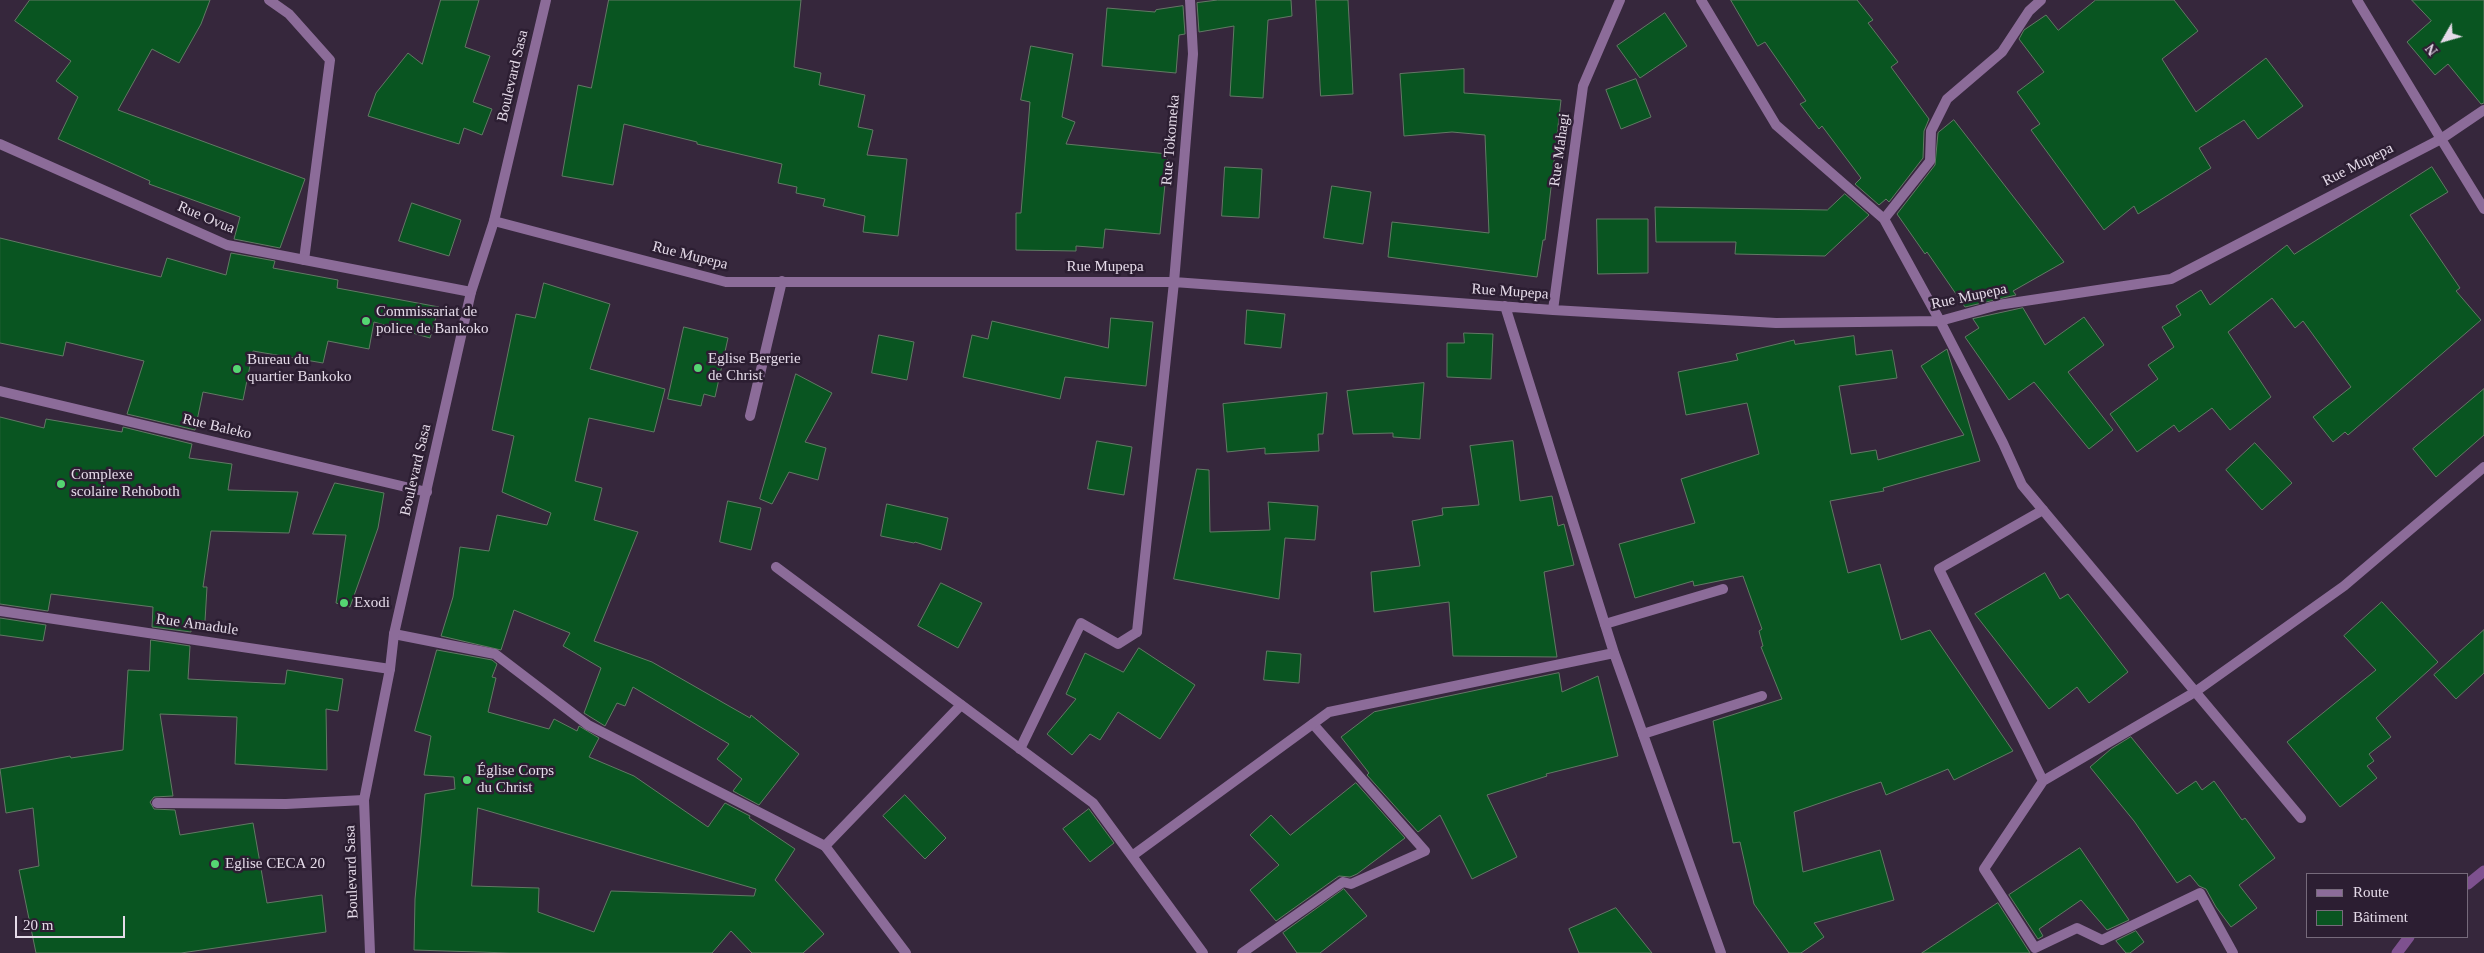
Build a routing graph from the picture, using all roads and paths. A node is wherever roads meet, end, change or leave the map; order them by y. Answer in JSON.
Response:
{"nodes":[{"id":1,"x":269,"y":0,"type":"edge"},
{"id":2,"x":546,"y":0,"type":"edge"},
{"id":3,"x":1190,"y":0,"type":"edge"},
{"id":4,"x":1620,"y":0,"type":"edge"},
{"id":5,"x":1702,"y":0,"type":"edge"},
{"id":6,"x":2041,"y":0,"type":"edge"},
{"id":7,"x":2357,"y":0,"type":"edge"},
{"id":8,"x":2484,"y":110,"type":"edge"},
{"id":9,"x":2441,"y":140,"type":"junction"},
{"id":10,"x":0,"y":144,"type":"edge"},
{"id":11,"x":2484,"y":209,"type":"edge"},
{"id":12,"x":1884,"y":219,"type":"junction"},
{"id":13,"x":494,"y":221,"type":"junction"},
{"id":14,"x":304,"y":260,"type":"junction"},
{"id":15,"x":782,"y":281,"type":"junction"},
{"id":16,"x":1174,"y":282,"type":"junction"},
{"id":17,"x":471,"y":292,"type":"junction"},
{"id":18,"x":1505,"y":306,"type":"junction"},
{"id":19,"x":1553,"y":310,"type":"junction"},
{"id":20,"x":1940,"y":321,"type":"junction"},
{"id":21,"x":0,"y":391,"type":"edge"},
{"id":22,"x":750,"y":416,"type":"dead end"},
{"id":23,"x":2484,"y":467,"type":"edge"},
{"id":24,"x":427,"y":492,"type":"junction"},
{"id":25,"x":2043,"y":510,"type":"junction"},
{"id":26,"x":776,"y":567,"type":"dead end"},
{"id":27,"x":1723,"y":589,"type":"dead end"},
{"id":28,"x":0,"y":611,"type":"edge"},
{"id":29,"x":1605,"y":624,"type":"junction"},
{"id":30,"x":394,"y":634,"type":"junction"},
{"id":31,"x":1614,"y":653,"type":"junction"},
{"id":32,"x":390,"y":669,"type":"junction"},
{"id":33,"x":2194,"y":692,"type":"junction"},
{"id":34,"x":1762,"y":696,"type":"dead end"},
{"id":35,"x":961,"y":705,"type":"junction"},
{"id":36,"x":1313,"y":724,"type":"junction"},
{"id":37,"x":1643,"y":734,"type":"junction"},
{"id":38,"x":1020,"y":749,"type":"junction"},
{"id":39,"x":2043,"y":781,"type":"junction"},
{"id":40,"x":364,"y":800,"type":"junction"},
{"id":41,"x":157,"y":803,"type":"dead end"},
{"id":42,"x":2300,"y":818,"type":"dead end"},
{"id":43,"x":825,"y":846,"type":"junction"},
{"id":44,"x":1132,"y":856,"type":"junction"},
{"id":45,"x":370,"y":953,"type":"edge"},
{"id":46,"x":906,"y":953,"type":"edge"},
{"id":47,"x":1203,"y":953,"type":"edge"},
{"id":48,"x":1242,"y":953,"type":"edge"},
{"id":49,"x":1721,"y":953,"type":"edge"},
{"id":50,"x":2233,"y":953,"type":"edge"}],
"edges":[{"from":1,"to":14,"type":"street"},
{"from":2,"to":13,"type":"street","name":"Boulevard Sasa"},
{"from":3,"to":16,"type":"street","name":"Rue Tokomeka"},
{"from":4,"to":19,"type":"street","name":"Rue Mahagi"},
{"from":5,"to":12,"type":"street"},
{"from":6,"to":12,"type":"street"},
{"from":7,"to":9,"type":"street"},
{"from":8,"to":9,"type":"street","name":"Rue Mupepa"},
{"from":9,"to":11,"type":"street"},
{"from":9,"to":20,"type":"street","name":"Rue Mupepa"},
{"from":10,"to":14,"type":"street","name":"Rue Ovua"},
{"from":12,"to":20,"type":"street"},
{"from":13,"to":15,"type":"street","name":"Rue Mupepa"},
{"from":13,"to":17,"type":"street","name":"Boulevard Sasa"},
{"from":14,"to":17,"type":"street","name":"Rue Ovua"},
{"from":15,"to":16,"type":"street","name":"Rue Mupepa"},
{"from":15,"to":22,"type":"street"},
{"from":16,"to":18,"type":"street","name":"Rue Mupepa"},
{"from":16,"to":38,"type":"street","name":"Rue Tokomeka"},
{"from":17,"to":24,"type":"street","name":"Boulevard Sasa"},
{"from":18,"to":19,"type":"street","name":"Rue Mupepa"},
{"from":18,"to":29,"type":"street"},
{"from":19,"to":20,"type":"street","name":"Rue Mupepa"},
{"from":20,"to":25,"type":"street"},
{"from":21,"to":24,"type":"street","name":"Rue Baleko"},
{"from":23,"to":33,"type":"street"},
{"from":24,"to":30,"type":"street","name":"Boulevard Sasa"},
{"from":25,"to":33,"type":"street"},
{"from":25,"to":39,"type":"street"},
{"from":26,"to":35,"type":"street"},
{"from":27,"to":29,"type":"street"},
{"from":28,"to":32,"type":"street","name":"Rue Amadule"},
{"from":29,"to":31,"type":"street"},
{"from":30,"to":32,"type":"street","name":"Boulevard Sasa"},
{"from":30,"to":43,"type":"street"},
{"from":31,"to":36,"type":"street"},
{"from":31,"to":37,"type":"street"},
{"from":32,"to":40,"type":"street","name":"Boulevard Sasa"},
{"from":33,"to":39,"type":"street"},
{"from":33,"to":42,"type":"street"},
{"from":34,"to":37,"type":"street"},
{"from":35,"to":38,"type":"street"},
{"from":35,"to":43,"type":"street"},
{"from":36,"to":44,"type":"street"},
{"from":36,"to":48,"type":"street"},
{"from":37,"to":49,"type":"street"},
{"from":38,"to":44,"type":"street"},
{"from":39,"to":50,"type":"street"},
{"from":40,"to":41,"type":"street"},
{"from":40,"to":45,"type":"street","name":"Boulevard Sasa"},
{"from":43,"to":46,"type":"street"},
{"from":44,"to":47,"type":"street"}]}
